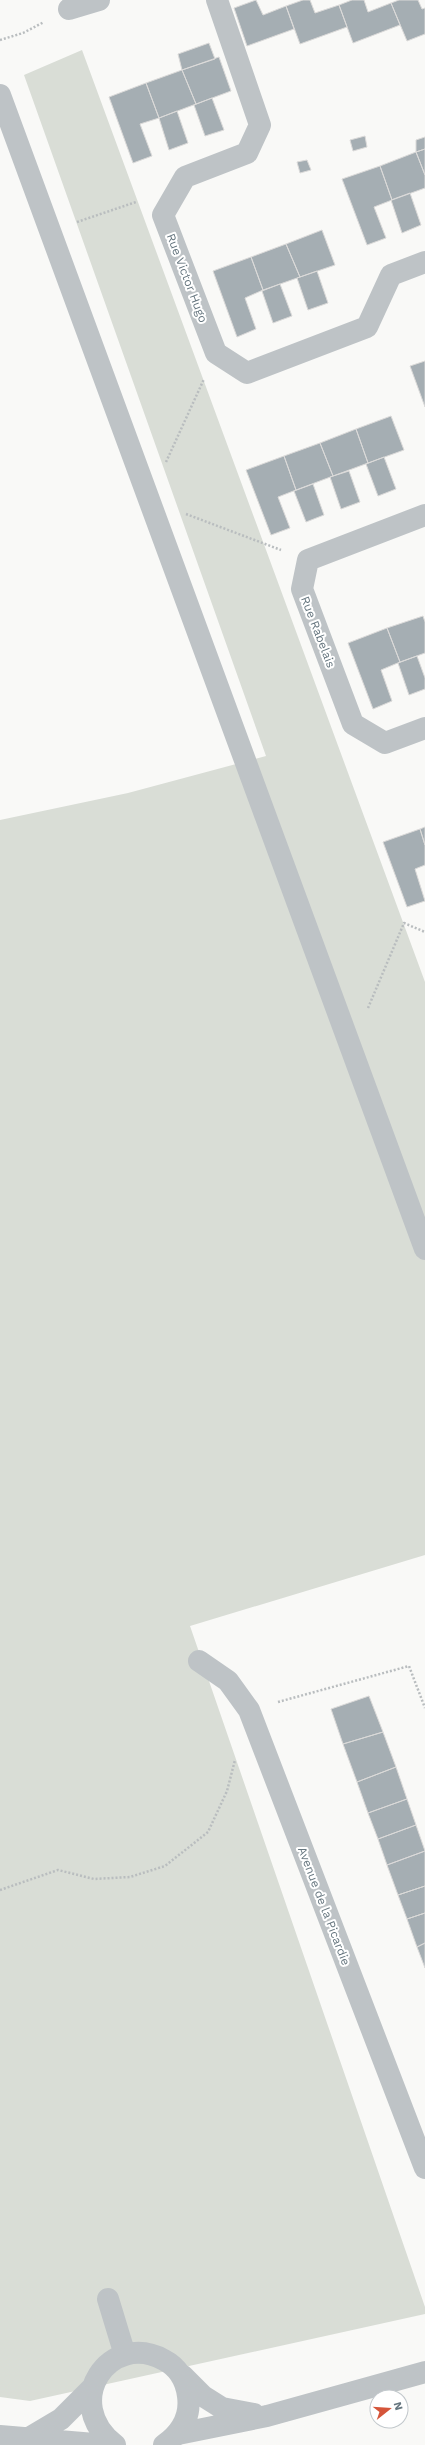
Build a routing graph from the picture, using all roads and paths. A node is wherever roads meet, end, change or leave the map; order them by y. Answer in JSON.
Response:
{"nodes":[{"id":1,"x":99,"y":0,"type":"edge"},
{"id":2,"x":217,"y":0,"type":"edge"},
{"id":3,"x":70,"y":9,"type":"joint"},
{"id":4,"x":0,"y":40,"type":"edge"},
{"id":5,"x":0,"y":95,"type":"edge"},
{"id":6,"x":176,"y":192,"type":"junction"},
{"id":7,"x":50,"y":231,"type":"junction"},
{"id":8,"x":425,"y":262,"type":"edge"},
{"id":9,"x":216,"y":353,"type":"junction"},
{"id":10,"x":149,"y":500,"type":"junction"},
{"id":11,"x":425,"y":515,"type":"edge"},
{"id":12,"x":308,"y":560,"type":"junction"},
{"id":13,"x":425,"y":728,"type":"edge"},
{"id":14,"x":425,"y":932,"type":"edge"},
{"id":15,"x":352,"y":1050,"type":"junction"},
{"id":16,"x":425,"y":1249,"type":"edge"},
{"id":17,"x":199,"y":1661,"type":"dead end"},
{"id":18,"x":425,"y":1708,"type":"edge"},
{"id":19,"x":249,"y":1710,"type":"junction"},
{"id":20,"x":237,"y":1753,"type":"dead end"},
{"id":21,"x":0,"y":1890,"type":"edge"},
{"id":22,"x":425,"y":2168,"type":"edge"},
{"id":23,"x":108,"y":2299,"type":"dead end"},
{"id":24,"x":126,"y":2355,"type":"junction"},
{"id":25,"x":425,"y":2372,"type":"edge"},
{"id":26,"x":180,"y":2374,"type":"junction"},
{"id":27,"x":93,"y":2387,"type":"junction"},
{"id":28,"x":267,"y":2416,"type":"junction"},
{"id":29,"x":0,"y":2436,"type":"edge"},
{"id":30,"x":29,"y":2438,"type":"junction"},
{"id":31,"x":171,"y":2440,"type":"edge"},
{"id":32,"x":106,"y":2445,"type":"edge"},
{"id":33,"x":115,"y":2445,"type":"edge"}],
"edges":[{"from":1,"to":3,"type":"street"},
{"from":2,"to":6,"type":"street","name":"Rue Victor Hugo"},
{"from":3,"to":4,"type":"path"},
{"from":5,"to":7,"type":"street"},
{"from":6,"to":7,"type":"path"},
{"from":6,"to":9,"type":"street","name":"Rue Victor Hugo"},
{"from":7,"to":10,"type":"street"},
{"from":8,"to":9,"type":"street"},
{"from":9,"to":10,"type":"path"},
{"from":10,"to":12,"type":"path"},
{"from":10,"to":15,"type":"street"},
{"from":11,"to":12,"type":"street"},
{"from":12,"to":13,"type":"street","name":"Rue Rabelais"},
{"from":14,"to":15,"type":"path"},
{"from":15,"to":16,"type":"street"},
{"from":17,"to":19,"type":"street","name":"Avenue de la Picardie"},
{"from":18,"to":19,"type":"path"},
{"from":19,"to":22,"type":"street","name":"Avenue de la Picardie"},
{"from":20,"to":21,"type":"path"},
{"from":23,"to":24,"type":"street"},
{"from":24,"to":26,"type":"street"},
{"from":24,"to":27,"type":"street"},
{"from":25,"to":28,"type":"street"},
{"from":26,"to":28,"type":"street"},
{"from":26,"to":31,"type":"street"},
{"from":27,"to":30,"type":"street"},
{"from":27,"to":33,"type":"street"},
{"from":28,"to":31,"type":"street"},
{"from":29,"to":30,"type":"street"},
{"from":30,"to":32,"type":"street"}]}
